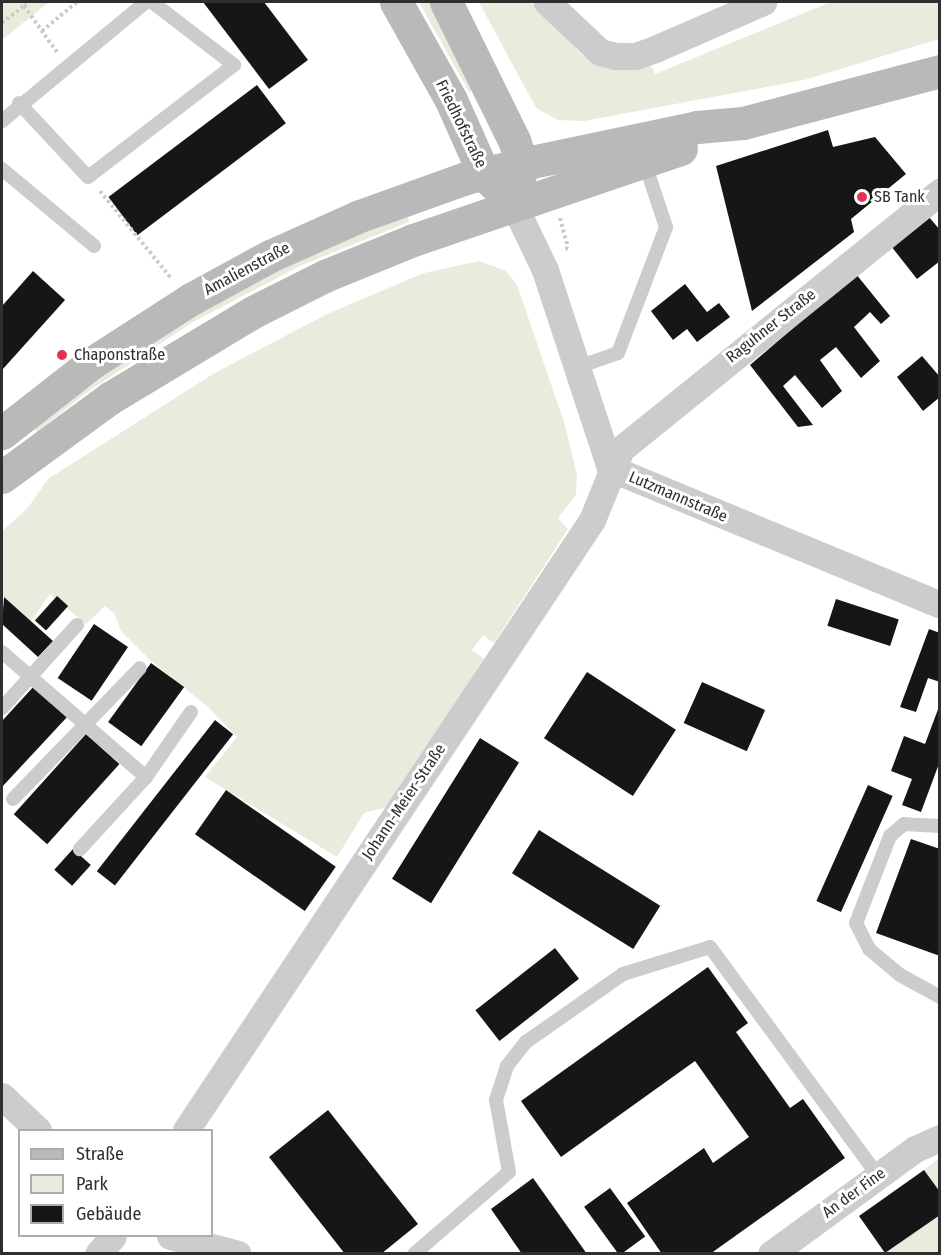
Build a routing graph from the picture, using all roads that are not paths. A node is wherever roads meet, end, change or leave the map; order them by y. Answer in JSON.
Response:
{"nodes":[{"id":1,"x":146,"y":2,"type":"edge"},
{"id":2,"x":152,"y":2,"type":"edge"},
{"id":3,"x":396,"y":2,"type":"edge"},
{"id":4,"x":446,"y":2,"type":"edge"},
{"id":5,"x":763,"y":2,"type":"edge"},
{"id":6,"x":561,"y":5,"type":"edge"},
{"id":7,"x":939,"y":71,"type":"edge"},
{"id":8,"x":19,"y":103,"type":"junction"},
{"id":9,"x":2,"y":121,"type":"edge"},
{"id":10,"x":743,"y":123,"type":"junction"},
{"id":11,"x":644,"y":161,"type":"junction"},
{"id":12,"x":522,"y":164,"type":"junction"},
{"id":13,"x":2,"y":169,"type":"edge"},
{"id":14,"x":484,"y":174,"type":"junction"},
{"id":15,"x":939,"y":192,"type":"edge"},
{"id":16,"x":514,"y":205,"type":"junction"},
{"id":17,"x":94,"y":246,"type":"dead end"},
{"id":18,"x":578,"y":368,"type":"junction"},
{"id":19,"x":2,"y":433,"type":"edge"},
{"id":20,"x":610,"y":468,"type":"junction"},
{"id":21,"x":2,"y":477,"type":"edge"},
{"id":22,"x":939,"y":605,"type":"edge"},
{"id":23,"x":77,"y":625,"type":"dead end"},
{"id":24,"x":2,"y":652,"type":"edge"},
{"id":25,"x":140,"y":668,"type":"dead end"},
{"id":26,"x":30,"y":678,"type":"junction"},
{"id":27,"x":2,"y":708,"type":"edge"},
{"id":28,"x":191,"y":712,"type":"dead end"},
{"id":29,"x":83,"y":725,"type":"junction"},
{"id":30,"x":146,"y":777,"type":"junction"},
{"id":31,"x":13,"y":799,"type":"dead end"},
{"id":32,"x":939,"y":826,"type":"edge"},
{"id":33,"x":80,"y":849,"type":"dead end"},
{"id":34,"x":939,"y":997,"type":"edge"},
{"id":35,"x":2,"y":1096,"type":"edge"},
{"id":36,"x":36,"y":1129,"type":"edge"},
{"id":37,"x":187,"y":1129,"type":"edge"},
{"id":38,"x":939,"y":1138,"type":"edge"},
{"id":39,"x":878,"y":1176,"type":"junction"},
{"id":40,"x":112,"y":1237,"type":"edge"},
{"id":41,"x":174,"y":1237,"type":"edge"},
{"id":42,"x":98,"y":1254,"type":"edge"},
{"id":43,"x":238,"y":1254,"type":"edge"},
{"id":44,"x":414,"y":1254,"type":"edge"},
{"id":45,"x":771,"y":1254,"type":"edge"}],
"edges":[{"from":1,"to":8,"type":"lane"},
{"from":2,"to":8,"type":"lane"},
{"from":3,"to":14,"type":"main road","name":"Friedhofstraße"},
{"from":4,"to":12,"type":"main road"},
{"from":5,"to":6,"type":"street"},
{"from":7,"to":10,"type":"main road"},
{"from":8,"to":9,"type":"lane"},
{"from":10,"to":11,"type":"main road"},
{"from":10,"to":12,"type":"main road"},
{"from":11,"to":16,"type":"main road"},
{"from":11,"to":18,"type":"lane"},
{"from":12,"to":14,"type":"main road","name":"Amalienstraße"},
{"from":12,"to":16,"type":"main road"},
{"from":13,"to":17,"type":"lane"},
{"from":14,"to":16,"type":"main road","name":"Friedhofstraße"},
{"from":14,"to":19,"type":"main road","name":"Amalienstraße"},
{"from":15,"to":20,"type":"street","name":"Raguhner Straße"},
{"from":16,"to":18,"type":"street","name":"Lutzmannstraße"},
{"from":16,"to":21,"type":"main road"},
{"from":18,"to":20,"type":"street","name":"Lutzmannstraße"},
{"from":20,"to":22,"type":"street","name":"Lutzmannstraße"},
{"from":20,"to":37,"type":"street","name":"Johann-Meier-Straße"},
{"from":23,"to":26,"type":"lane"},
{"from":24,"to":26,"type":"lane"},
{"from":25,"to":29,"type":"lane"},
{"from":26,"to":27,"type":"lane"},
{"from":26,"to":29,"type":"lane"},
{"from":28,"to":30,"type":"lane"},
{"from":29,"to":30,"type":"lane"},
{"from":29,"to":31,"type":"lane"},
{"from":30,"to":33,"type":"lane"},
{"from":32,"to":34,"type":"lane"},
{"from":35,"to":36,"type":"street"},
{"from":38,"to":39,"type":"street","name":"An der Fine"},
{"from":39,"to":44,"type":"lane"},
{"from":39,"to":45,"type":"street","name":"An der Fine"},
{"from":40,"to":42,"type":"street"},
{"from":41,"to":43,"type":"street"}]}
